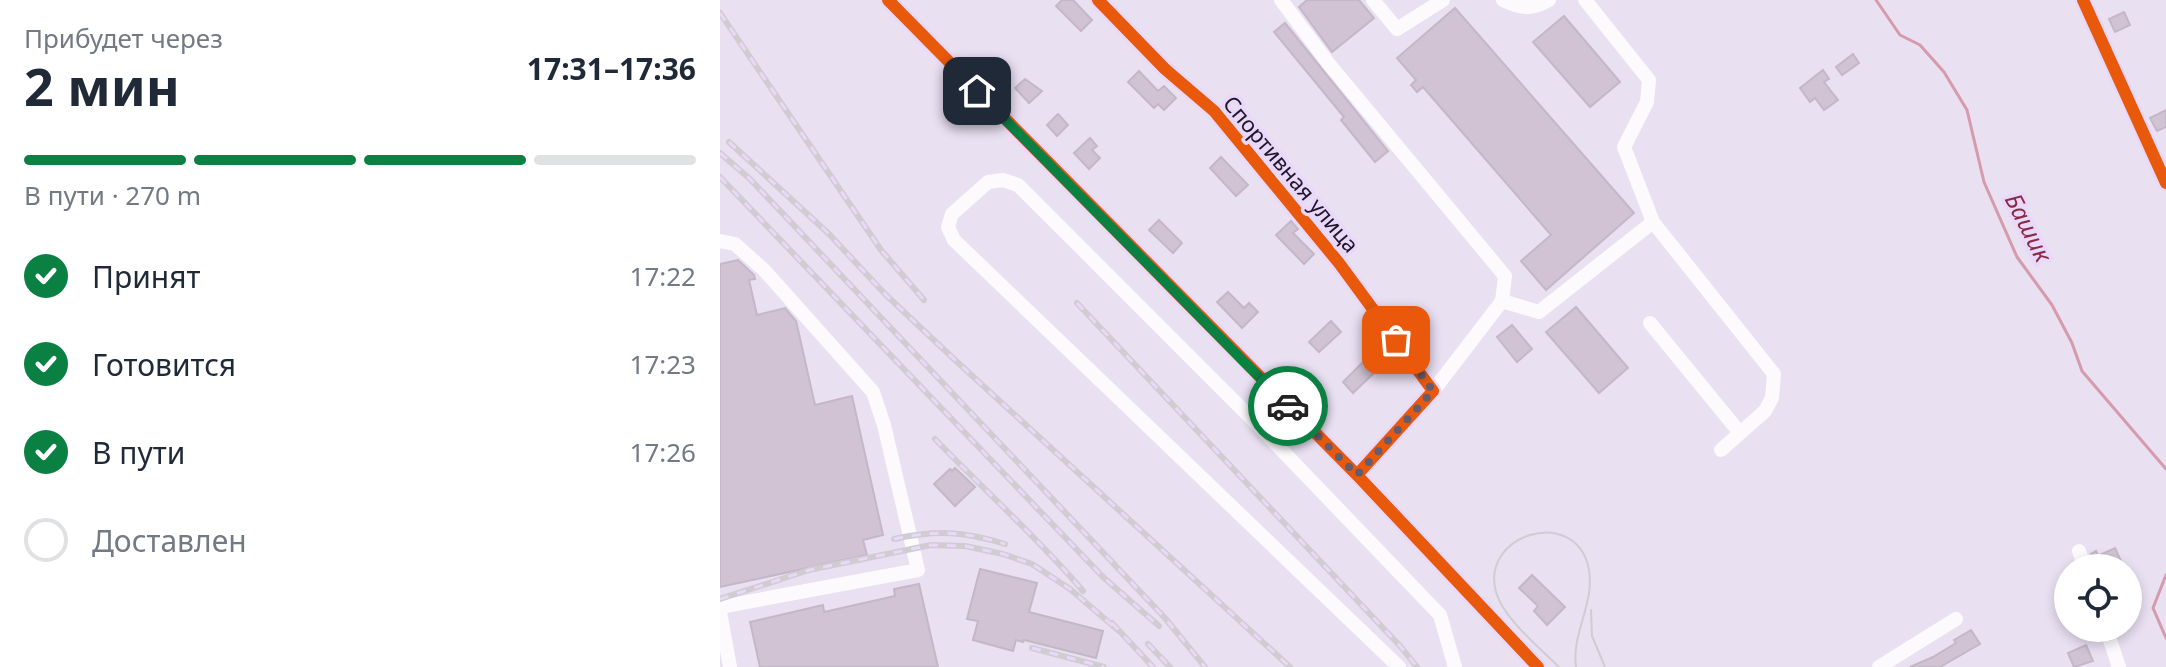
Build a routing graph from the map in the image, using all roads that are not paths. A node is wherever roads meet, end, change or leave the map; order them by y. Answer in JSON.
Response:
{"nodes":[{"id":1,"x":888,"y":0,"type":"edge"},
{"id":2,"x":1098,"y":0,"type":"edge"},
{"id":3,"x":1281,"y":0,"type":"edge"},
{"id":4,"x":1373,"y":0,"type":"edge"},
{"id":5,"x":1503,"y":0,"type":"edge"},
{"id":6,"x":1549,"y":0,"type":"edge"},
{"id":7,"x":1585,"y":0,"type":"edge"},
{"id":8,"x":2083,"y":0,"type":"edge"},
{"id":9,"x":1440,"y":1,"type":"edge"},
{"id":10,"x":2160,"y":152,"type":"edge"},
{"id":11,"x":2166,"y":183,"type":"edge"},
{"id":12,"x":1653,"y":222,"type":"junction"},
{"id":13,"x":720,"y":241,"type":"edge"},
{"id":14,"x":1502,"y":301,"type":"junction"},
{"id":15,"x":1650,"y":323,"type":"dead end"},
{"id":16,"x":1433,"y":391,"type":"junction"},
{"id":17,"x":1740,"y":433,"type":"junction"},
{"id":18,"x":1721,"y":450,"type":"dead end"},
{"id":19,"x":1357,"y":475,"type":"junction"},
{"id":20,"x":2079,"y":551,"type":"dead end"},
{"id":21,"x":2080,"y":554,"type":"edge"},
{"id":22,"x":720,"y":609,"type":"edge"},
{"id":23,"x":1956,"y":619,"type":"dead end"},
{"id":24,"x":2111,"y":642,"type":"edge"},
{"id":25,"x":730,"y":667,"type":"edge"},
{"id":26,"x":1399,"y":667,"type":"edge"},
{"id":27,"x":1455,"y":667,"type":"edge"},
{"id":28,"x":1538,"y":667,"type":"edge"},
{"id":29,"x":1879,"y":667,"type":"edge"},
{"id":30,"x":2119,"y":667,"type":"edge"}],
"edges":[{"from":1,"to":19,"type":"street"},
{"from":2,"to":16,"type":"street","name":"Спортивная улица"},
{"from":3,"to":14,"type":"street"},
{"from":4,"to":9,"type":"street"},
{"from":5,"to":6,"type":"street"},
{"from":7,"to":12,"type":"street"},
{"from":8,"to":10,"type":"street"},
{"from":10,"to":11,"type":"street"},
{"from":12,"to":14,"type":"street"},
{"from":12,"to":17,"type":"street"},
{"from":13,"to":22,"type":"street"},
{"from":14,"to":16,"type":"street"},
{"from":15,"to":17,"type":"street"},
{"from":16,"to":19,"type":"street"},
{"from":17,"to":18,"type":"street"},
{"from":19,"to":28,"type":"street"},
{"from":20,"to":21,"type":"street"},
{"from":22,"to":25,"type":"street"},
{"from":23,"to":29,"type":"street"},
{"from":24,"to":30,"type":"street"},
{"from":26,"to":27,"type":"street"}]}
